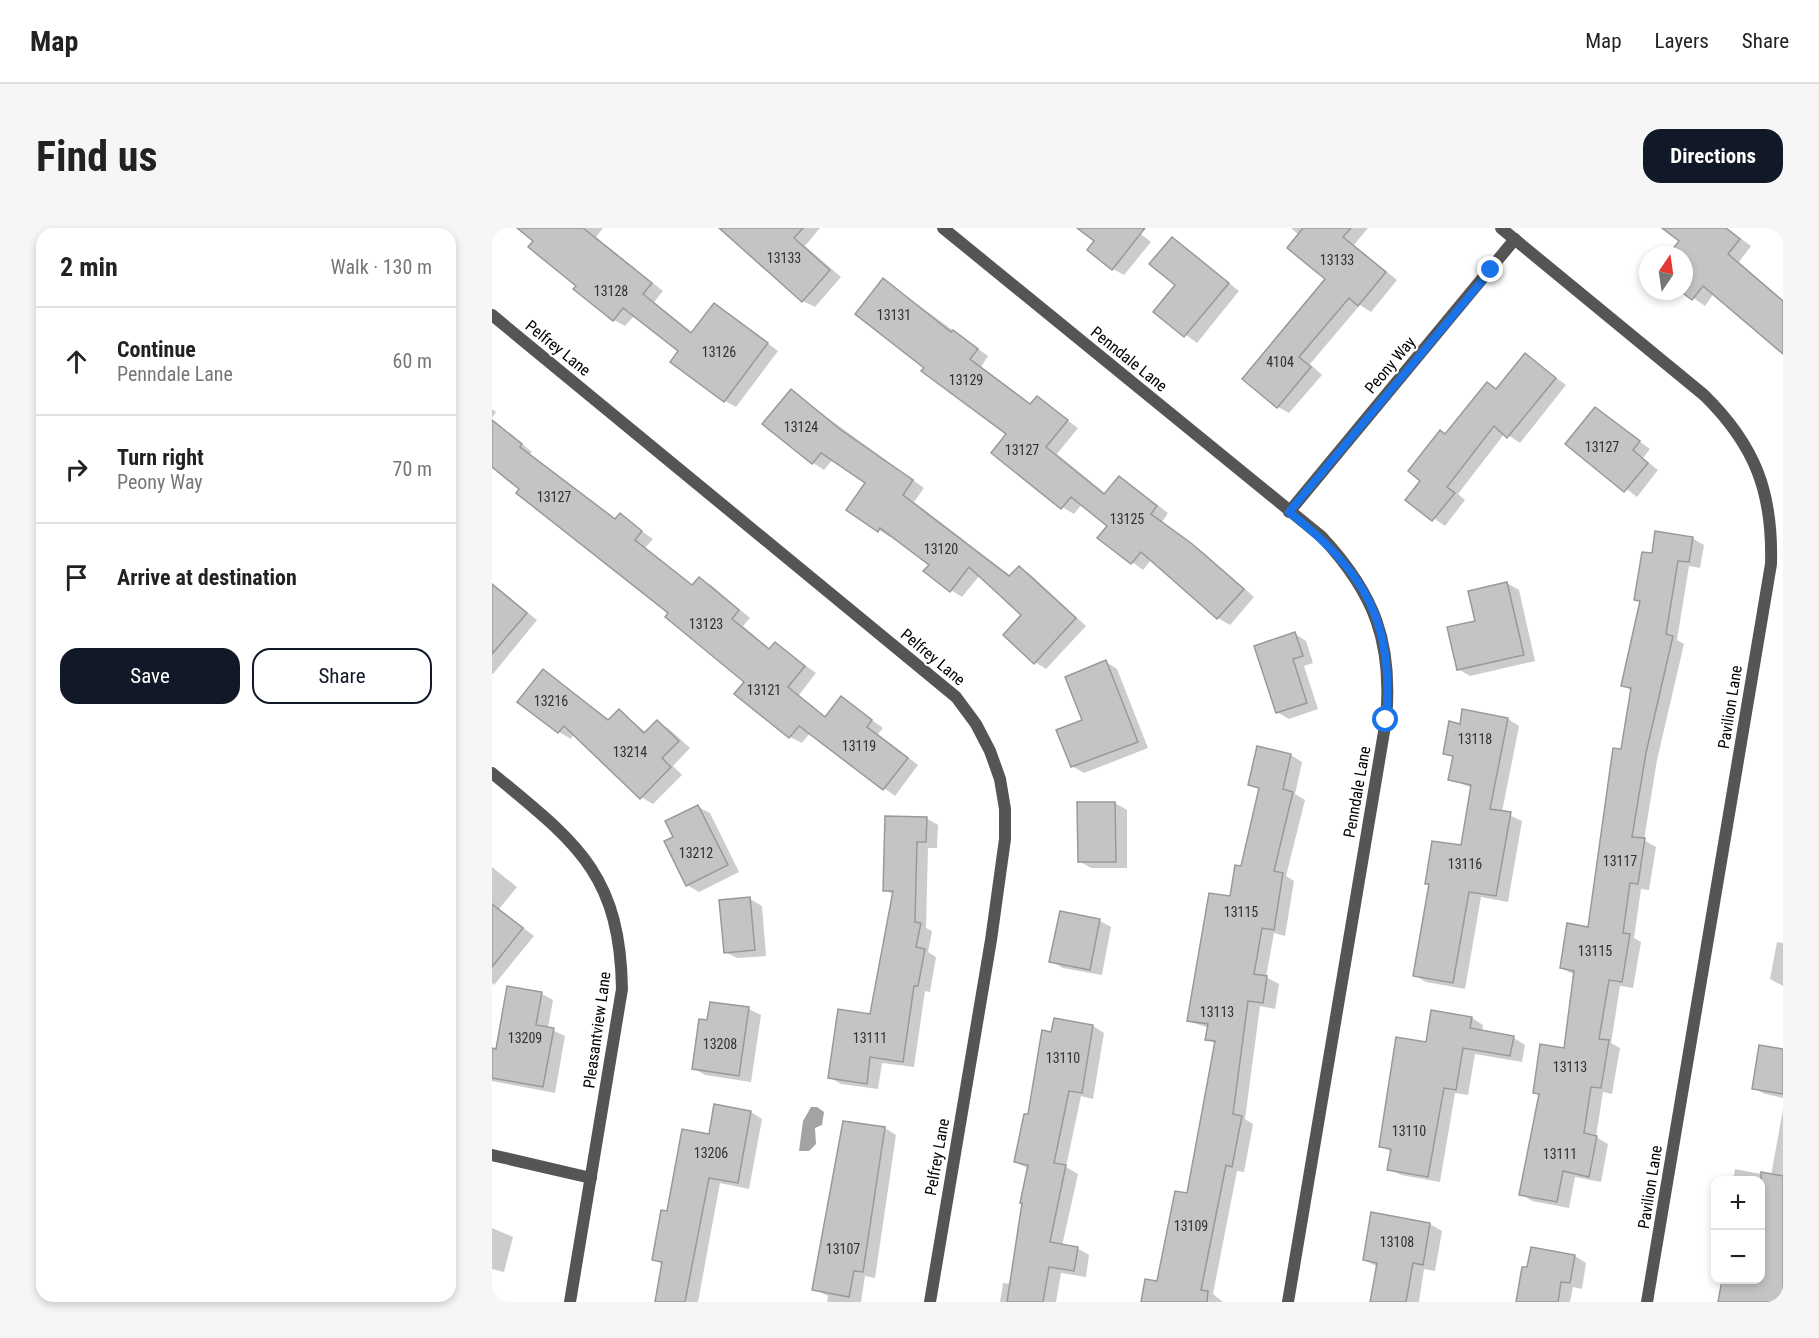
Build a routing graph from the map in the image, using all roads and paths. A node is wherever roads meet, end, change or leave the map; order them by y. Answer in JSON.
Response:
{"nodes":[{"id":1,"x":943,"y":228,"type":"edge"},
{"id":2,"x":1501,"y":228,"type":"edge"},
{"id":3,"x":1515,"y":239,"type":"junction"},
{"id":4,"x":492,"y":315,"type":"edge"},
{"id":5,"x":1289,"y":512,"type":"junction"},
{"id":6,"x":492,"y":773,"type":"edge"},
{"id":7,"x":492,"y":1155,"type":"edge"},
{"id":8,"x":591,"y":1178,"type":"junction"},
{"id":9,"x":570,"y":1302,"type":"edge"},
{"id":10,"x":930,"y":1302,"type":"edge"},
{"id":11,"x":1288,"y":1302,"type":"edge"},
{"id":12,"x":1647,"y":1302,"type":"edge"}],
"edges":[{"from":1,"to":5,"type":"street","name":"Penndale Lane"},
{"from":2,"to":3,"type":"street","name":"Pavilion Lane"},
{"from":3,"to":5,"type":"street","name":"Peony Way"},
{"from":3,"to":12,"type":"street","name":"Pavilion Lane"},
{"from":4,"to":10,"type":"street","name":"Pelfrey Lane"},
{"from":5,"to":11,"type":"street","name":"Penndale Lane"},
{"from":6,"to":8,"type":"street","name":"Pleasantview Lane"},
{"from":7,"to":8,"type":"street"},
{"from":8,"to":9,"type":"street","name":"Pleasantview Lane"}]}
